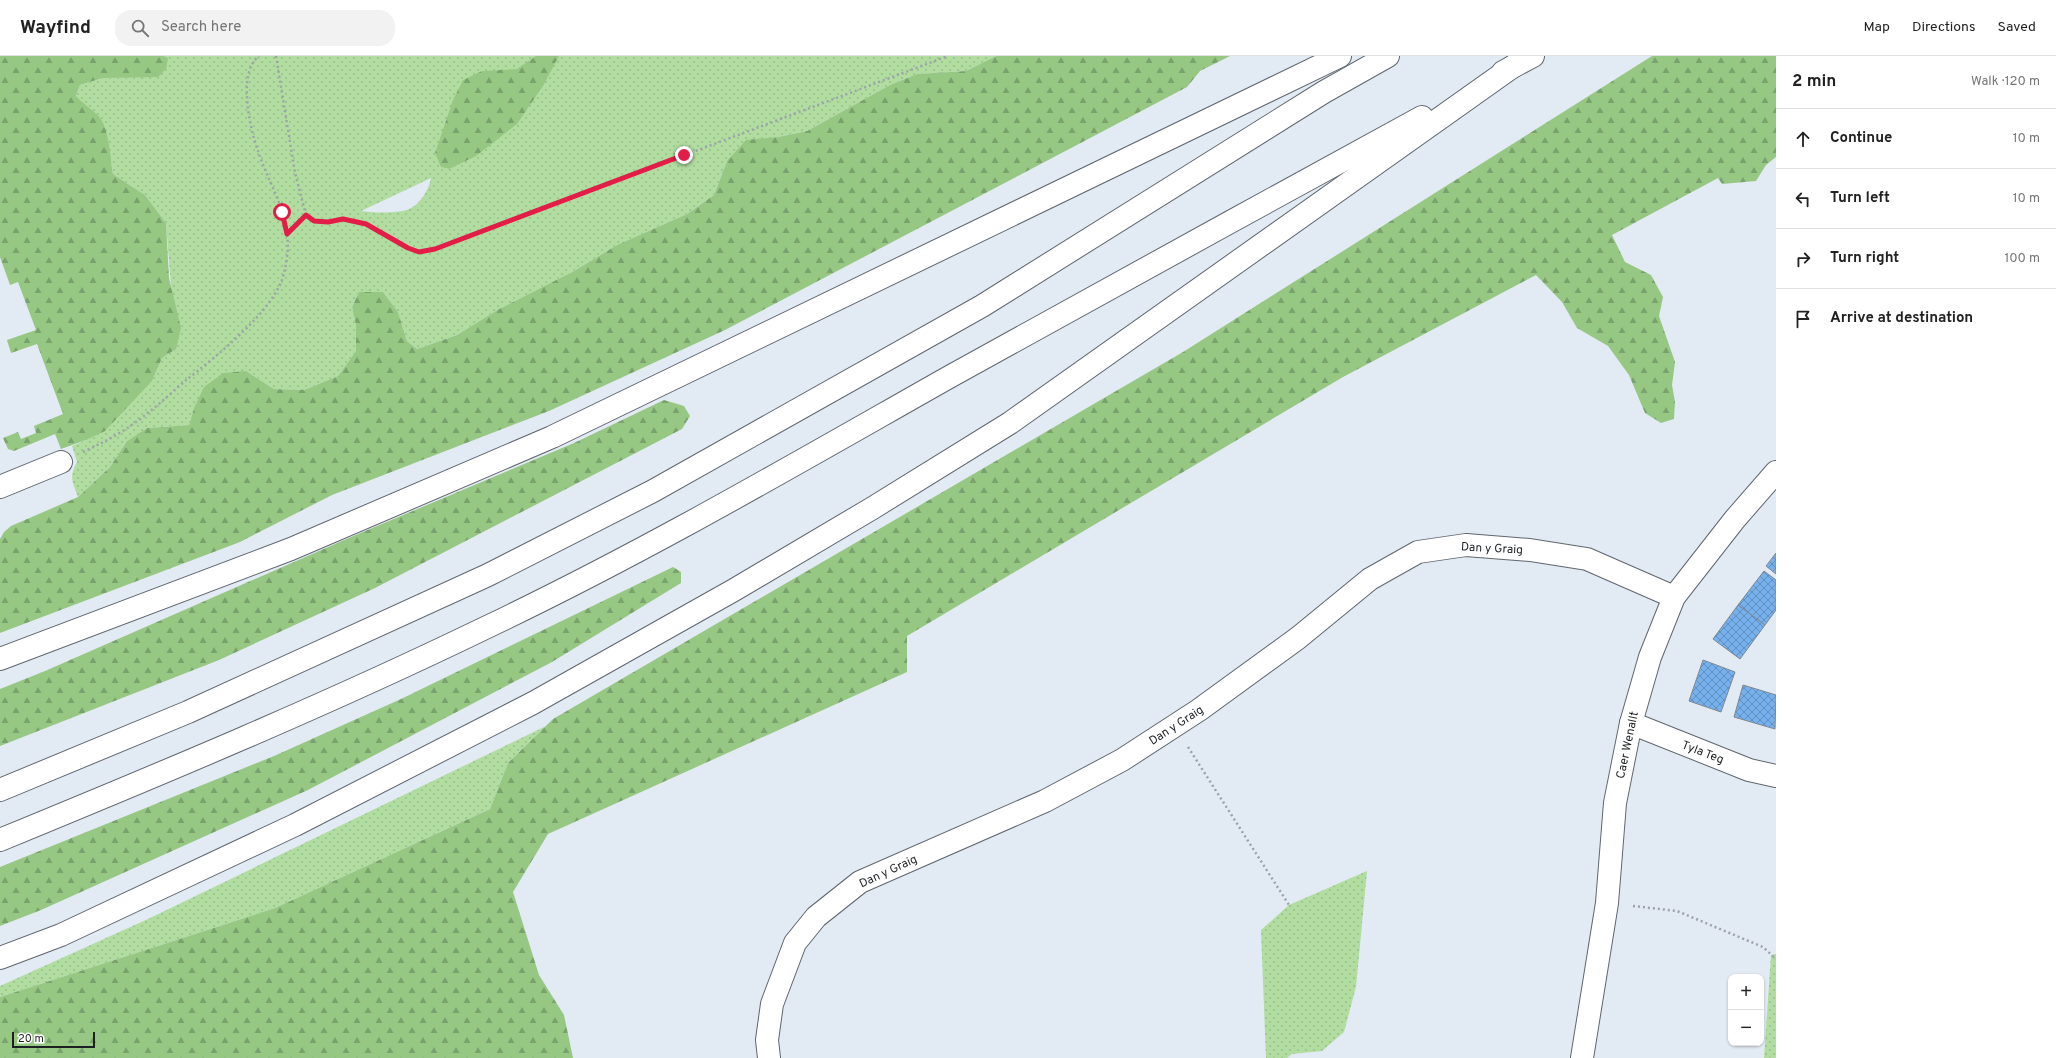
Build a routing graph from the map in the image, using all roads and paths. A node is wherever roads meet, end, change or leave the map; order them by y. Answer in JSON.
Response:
{"nodes":[{"id":1,"x":258,"y":56,"type":"edge"},
{"id":2,"x":276,"y":56,"type":"edge"},
{"id":3,"x":948,"y":56,"type":"edge"},
{"id":4,"x":1340,"y":56,"type":"edge"},
{"id":5,"x":1388,"y":56,"type":"edge"},
{"id":6,"x":1524,"y":61,"type":"edge"},
{"id":7,"x":306,"y":215,"type":"junction"},
{"id":8,"x":287,"y":234,"type":"junction"},
{"id":9,"x":61,"y":462,"type":"joint"},
{"id":10,"x":1776,"y":472,"type":"edge"},
{"id":11,"x":0,"y":487,"type":"edge"},
{"id":12,"x":1674,"y":597,"type":"junction"},
{"id":13,"x":0,"y":659,"type":"edge"},
{"id":14,"x":1631,"y":723,"type":"junction"},
{"id":15,"x":1175,"y":726,"type":"junction"},
{"id":16,"x":1776,"y":776,"type":"edge"},
{"id":17,"x":0,"y":790,"type":"edge"},
{"id":18,"x":0,"y":840,"type":"edge"},
{"id":19,"x":1607,"y":903,"type":"junction"},
{"id":20,"x":1288,"y":905,"type":"dead end"},
{"id":21,"x":0,"y":958,"type":"edge"},
{"id":22,"x":1776,"y":959,"type":"edge"},
{"id":23,"x":769,"y":1058,"type":"edge"},
{"id":24,"x":1582,"y":1058,"type":"edge"}],
"edges":[{"from":1,"to":8,"type":"path"},
{"from":2,"to":7,"type":"path"},
{"from":3,"to":7,"type":"path"},
{"from":4,"to":13,"type":"main road"},
{"from":5,"to":17,"type":"main road"},
{"from":6,"to":18,"type":"main road"},
{"from":6,"to":21,"type":"main road"},
{"from":7,"to":8,"type":"path"},
{"from":8,"to":9,"type":"path"},
{"from":9,"to":11,"type":"main road"},
{"from":10,"to":12,"type":"main road","name":"Caer Wenallt"},
{"from":12,"to":14,"type":"main road","name":"Caer Wenallt"},
{"from":12,"to":15,"type":"main road","name":"Dan y Graig"},
{"from":14,"to":16,"type":"main road","name":"Tyla Teg"},
{"from":14,"to":19,"type":"main road","name":"Caer Wenallt"},
{"from":15,"to":20,"type":"path"},
{"from":15,"to":23,"type":"main road","name":"Dan y Graig"},
{"from":19,"to":22,"type":"path"},
{"from":19,"to":24,"type":"main road","name":"Caer Wenallt"}]}
